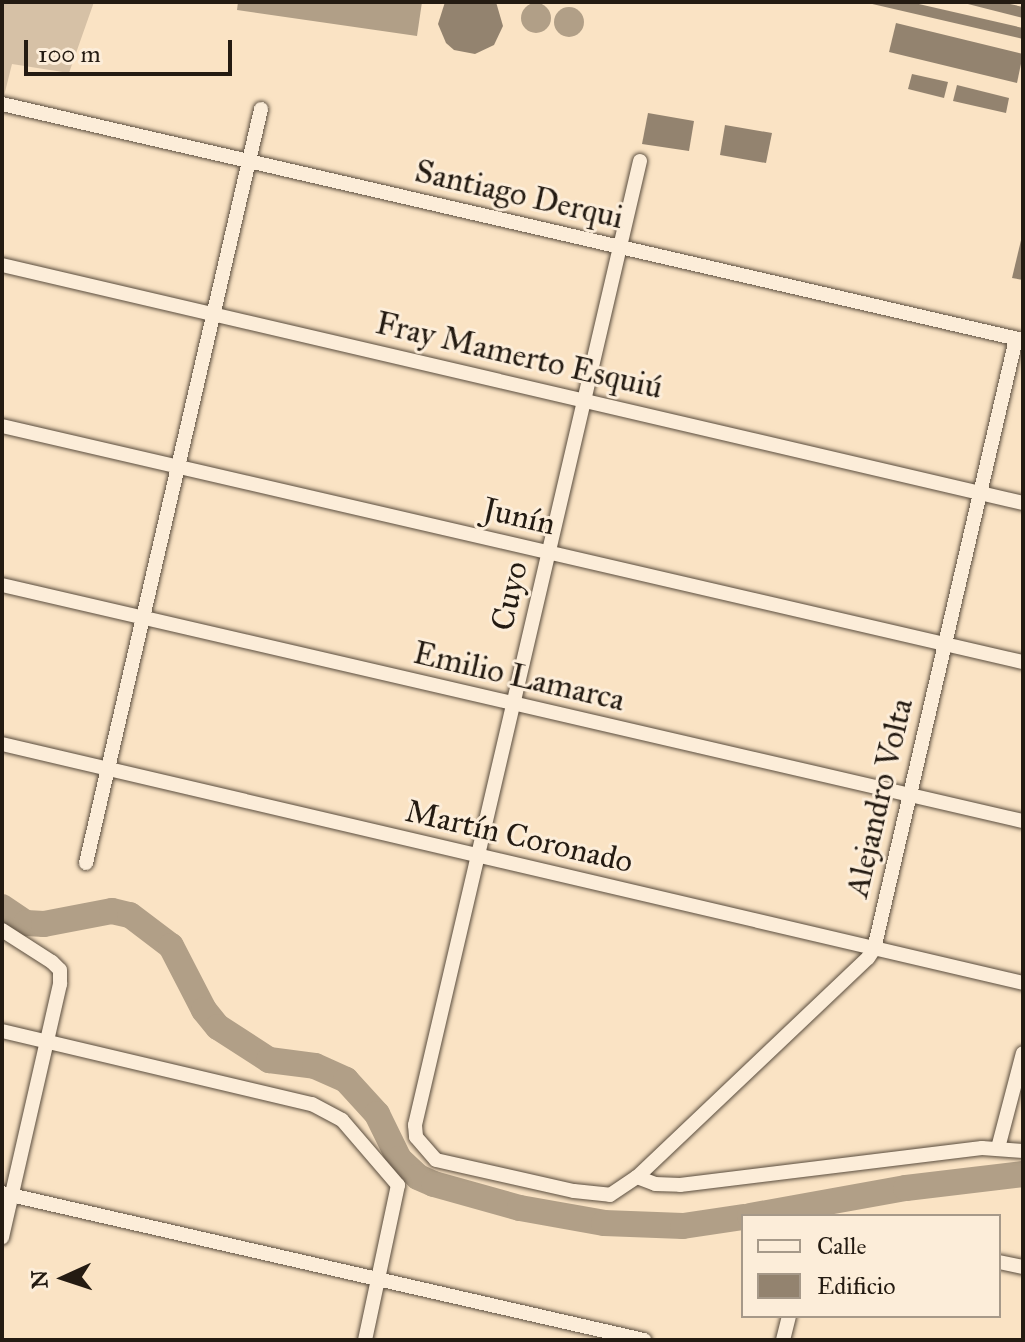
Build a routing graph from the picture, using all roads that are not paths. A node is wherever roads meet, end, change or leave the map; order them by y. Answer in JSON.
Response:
{"nodes":[{"id":1,"x":2,"y":104,"type":"edge"},
{"id":2,"x":261,"y":109,"type":"dead end"},
{"id":3,"x":249,"y":161,"type":"junction"},
{"id":4,"x":640,"y":161,"type":"dead end"},
{"id":5,"x":620,"y":247,"type":"junction"},
{"id":6,"x":2,"y":265,"type":"edge"},
{"id":7,"x":214,"y":314,"type":"junction"},
{"id":8,"x":1019,"y":340,"type":"edge"},
{"id":9,"x":584,"y":399,"type":"junction"},
{"id":10,"x":2,"y":426,"type":"edge"},
{"id":11,"x":178,"y":467,"type":"junction"},
{"id":12,"x":979,"y":494,"type":"junction"},
{"id":13,"x":1023,"y":503,"type":"edge"},
{"id":14,"x":549,"y":553,"type":"junction"},
{"id":15,"x":2,"y":585,"type":"edge"},
{"id":16,"x":144,"y":618,"type":"junction"},
{"id":17,"x":945,"y":644,"type":"junction"},
{"id":18,"x":1023,"y":662,"type":"edge"},
{"id":19,"x":513,"y":704,"type":"junction"},
{"id":20,"x":2,"y":744,"type":"edge"},
{"id":21,"x":109,"y":770,"type":"junction"},
{"id":22,"x":909,"y":796,"type":"junction"},
{"id":23,"x":1023,"y":821,"type":"edge"},
{"id":24,"x":478,"y":856,"type":"junction"},
{"id":25,"x":86,"y":863,"type":"dead end"},
{"id":26,"x":2,"y":930,"type":"edge"},
{"id":27,"x":874,"y":949,"type":"junction"},
{"id":28,"x":1023,"y":983,"type":"edge"},
{"id":29,"x":2,"y":1031,"type":"edge"},
{"id":30,"x":46,"y":1041,"type":"junction"},
{"id":31,"x":1023,"y":1053,"type":"edge"},
{"id":32,"x":416,"y":1137,"type":"joint"},
{"id":33,"x":998,"y":1148,"type":"junction"},
{"id":34,"x":1023,"y":1151,"type":"edge"},
{"id":35,"x":637,"y":1177,"type":"junction"},
{"id":36,"x":7,"y":1194,"type":"edge"},
{"id":37,"x":2,"y":1237,"type":"edge"},
{"id":38,"x":1001,"y":1262,"type":"edge"},
{"id":39,"x":1023,"y":1267,"type":"edge"},
{"id":40,"x":379,"y":1279,"type":"junction"},
{"id":41,"x":788,"y":1318,"type":"edge"},
{"id":42,"x":365,"y":1340,"type":"edge"},
{"id":43,"x":644,"y":1340,"type":"edge"},
{"id":44,"x":783,"y":1340,"type":"edge"}],
"edges":[{"from":1,"to":3,"type":"street","name":"Santiago Derqui"},
{"from":2,"to":3,"type":"street"},
{"from":3,"to":5,"type":"street","name":"Santiago Derqui"},
{"from":3,"to":7,"type":"street"},
{"from":4,"to":5,"type":"street","name":"Cuyo"},
{"from":5,"to":8,"type":"street","name":"Santiago Derqui"},
{"from":5,"to":9,"type":"street","name":"Cuyo"},
{"from":6,"to":7,"type":"street","name":"Fray Mamerto Esquiú"},
{"from":7,"to":9,"type":"street","name":"Fray Mamerto Esquiú"},
{"from":7,"to":11,"type":"street"},
{"from":8,"to":12,"type":"street","name":"Alejandro Volta"},
{"from":9,"to":12,"type":"street","name":"Fray Mamerto Esquiú"},
{"from":9,"to":14,"type":"street","name":"Cuyo"},
{"from":10,"to":11,"type":"street","name":"Junín"},
{"from":11,"to":14,"type":"street","name":"Junín"},
{"from":11,"to":16,"type":"street"},
{"from":12,"to":13,"type":"street","name":"Fray Mamerto Esquiú"},
{"from":12,"to":17,"type":"street","name":"Alejandro Volta"},
{"from":14,"to":17,"type":"street","name":"Junín"},
{"from":14,"to":19,"type":"street","name":"Cuyo"},
{"from":15,"to":16,"type":"street","name":"Emilio Lamarca"},
{"from":16,"to":19,"type":"street","name":"Emilio Lamarca"},
{"from":16,"to":21,"type":"street"},
{"from":17,"to":18,"type":"street","name":"Junín"},
{"from":17,"to":22,"type":"street","name":"Alejandro Volta"},
{"from":19,"to":22,"type":"street","name":"Emilio Lamarca"},
{"from":19,"to":24,"type":"street","name":"Cuyo"},
{"from":20,"to":21,"type":"street","name":"Martín Coronado"},
{"from":21,"to":24,"type":"street","name":"Martín Coronado"},
{"from":21,"to":25,"type":"street"},
{"from":22,"to":23,"type":"street","name":"Emilio Lamarca"},
{"from":22,"to":27,"type":"street","name":"Alejandro Volta"},
{"from":24,"to":27,"type":"street","name":"Martín Coronado"},
{"from":24,"to":32,"type":"street","name":"Cuyo"},
{"from":26,"to":30,"type":"street"},
{"from":27,"to":28,"type":"street","name":"Martín Coronado"},
{"from":27,"to":35,"type":"street","name":"Alejandro Volta"},
{"from":29,"to":30,"type":"street"},
{"from":30,"to":36,"type":"street"},
{"from":30,"to":40,"type":"street"},
{"from":31,"to":33,"type":"street"},
{"from":32,"to":35,"type":"street","name":"Alejandro Volta"},
{"from":33,"to":34,"type":"street"},
{"from":33,"to":35,"type":"street"},
{"from":36,"to":37,"type":"street"},
{"from":36,"to":40,"type":"street"},
{"from":38,"to":39,"type":"street"},
{"from":40,"to":42,"type":"street"},
{"from":40,"to":43,"type":"street"},
{"from":41,"to":44,"type":"street"}]}
